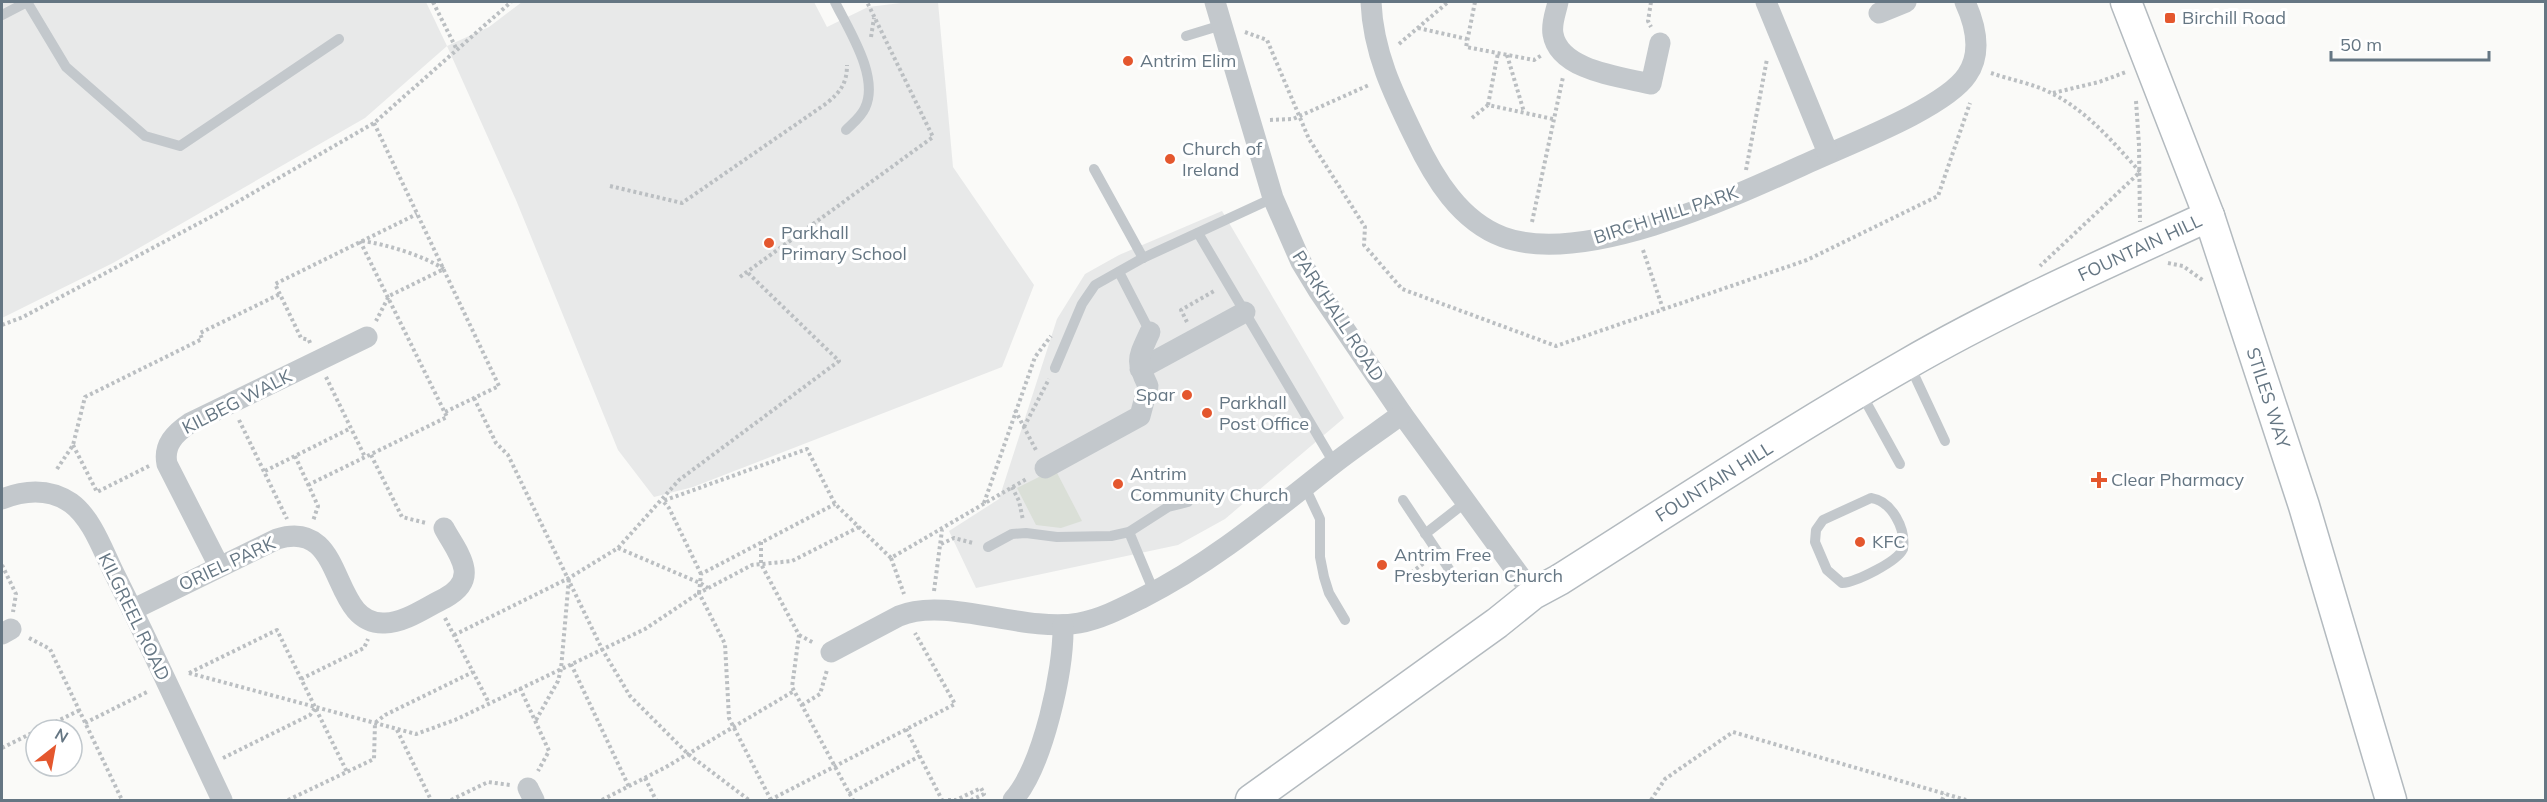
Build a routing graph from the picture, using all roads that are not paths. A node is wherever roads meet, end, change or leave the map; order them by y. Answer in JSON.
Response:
{"nodes":[{"id":1,"x":27,"y":2,"type":"edge"},
{"id":2,"x":835,"y":2,"type":"edge"},
{"id":3,"x":1215,"y":2,"type":"edge"},
{"id":4,"x":1371,"y":2,"type":"edge"},
{"id":5,"x":1558,"y":2,"type":"edge"},
{"id":6,"x":1766,"y":2,"type":"edge"},
{"id":7,"x":1906,"y":2,"type":"edge"},
{"id":8,"x":1965,"y":2,"type":"edge"},
{"id":9,"x":2126,"y":2,"type":"edge"},
{"id":10,"x":1879,"y":13,"type":"dead end"},
{"id":11,"x":2,"y":15,"type":"edge"},
{"id":12,"x":1222,"y":25,"type":"junction"},
{"id":13,"x":1185,"y":36,"type":"dead end"},
{"id":14,"x":339,"y":39,"type":"dead end"},
{"id":15,"x":1660,"y":43,"type":"dead end"},
{"id":16,"x":846,"y":130,"type":"dead end"},
{"id":17,"x":1828,"y":153,"type":"junction"},
{"id":18,"x":1094,"y":169,"type":"dead end"},
{"id":19,"x":1273,"y":198,"type":"junction"},
{"id":20,"x":2209,"y":216,"type":"junction"},
{"id":21,"x":1198,"y":233,"type":"junction"},
{"id":22,"x":1143,"y":258,"type":"junction"},
{"id":23,"x":1119,"y":272,"type":"junction"},
{"id":24,"x":1245,"y":312,"type":"junction"},
{"id":25,"x":1150,"y":332,"type":"joint"},
{"id":26,"x":367,"y":337,"type":"road end"},
{"id":27,"x":1909,"y":363,"type":"junction"},
{"id":28,"x":1055,"y":368,"type":"road end"},
{"id":29,"x":1140,"y":369,"type":"junction"},
{"id":30,"x":1860,"y":392,"type":"junction"},
{"id":31,"x":1402,"y":414,"type":"junction"},
{"id":32,"x":1945,"y":441,"type":"dead end"},
{"id":33,"x":1334,"y":463,"type":"junction"},
{"id":34,"x":1900,"y":464,"type":"dead end"},
{"id":35,"x":1045,"y":468,"type":"road end"},
{"id":36,"x":1305,"y":487,"type":"junction"},
{"id":37,"x":2,"y":499,"type":"edge"},
{"id":38,"x":1403,"y":500,"type":"dead end"},
{"id":39,"x":1188,"y":502,"type":"dead end"},
{"id":40,"x":1466,"y":502,"type":"junction"},
{"id":41,"x":1823,"y":520,"type":"joint"},
{"id":42,"x":444,"y":528,"type":"road end"},
{"id":43,"x":1129,"y":532,"type":"junction"},
{"id":44,"x":1425,"y":534,"type":"junction"},
{"id":45,"x":988,"y":547,"type":"road end"},
{"id":46,"x":219,"y":566,"type":"junction"},
{"id":47,"x":1449,"y":569,"type":"dead end"},
{"id":48,"x":1154,"y":592,"type":"junction"},
{"id":49,"x":1533,"y":594,"type":"junction"},
{"id":50,"x":132,"y":610,"type":"junction"},
{"id":51,"x":1345,"y":620,"type":"dead end"},
{"id":52,"x":1063,"y":625,"type":"junction"},
{"id":53,"x":831,"y":652,"type":"road end"},
{"id":54,"x":1253,"y":800,"type":"edge"},
{"id":55,"x":222,"y":801,"type":"edge"},
{"id":56,"x":1013,"y":801,"type":"edge"},
{"id":57,"x":2391,"y":801,"type":"edge"}],
"edges":[{"from":1,"to":11,"type":"lane"},
{"from":1,"to":14,"type":"lane"},
{"from":2,"to":16,"type":"lane"},
{"from":3,"to":12,"type":"street","name":"PARKHALL ROAD"},
{"from":4,"to":17,"type":"street","name":"BIRCH HILL PARK"},
{"from":5,"to":15,"type":"street"},
{"from":6,"to":17,"type":"street"},
{"from":7,"to":10,"type":"street"},
{"from":8,"to":17,"type":"street","name":"BIRCH HILL PARK"},
{"from":9,"to":20,"type":"street","name":"STILES WAY"},
{"from":12,"to":13,"type":"lane"},
{"from":12,"to":19,"type":"street","name":"PARKHALL ROAD"},
{"from":18,"to":22,"type":"lane"},
{"from":19,"to":21,"type":"lane"},
{"from":19,"to":31,"type":"street","name":"PARKHALL ROAD"},
{"from":20,"to":27,"type":"street","name":"FOUNTAIN HILL"},
{"from":20,"to":57,"type":"street","name":"STILES WAY"},
{"from":21,"to":22,"type":"lane"},
{"from":21,"to":24,"type":"lane"},
{"from":22,"to":23,"type":"lane"},
{"from":23,"to":25,"type":"lane"},
{"from":23,"to":28,"type":"lane"},
{"from":24,"to":29,"type":"street"},
{"from":24,"to":33,"type":"lane"},
{"from":25,"to":29,"type":"street"},
{"from":26,"to":46,"type":"street","name":"KILBEG WALK"},
{"from":27,"to":30,"type":"street","name":"FOUNTAIN HILL"},
{"from":27,"to":32,"type":"lane"},
{"from":29,"to":35,"type":"street"},
{"from":30,"to":34,"type":"lane"},
{"from":30,"to":49,"type":"street","name":"FOUNTAIN HILL"},
{"from":31,"to":33,"type":"street"},
{"from":31,"to":40,"type":"street","name":"PARKHALL ROAD"},
{"from":33,"to":36,"type":"street"},
{"from":36,"to":48,"type":"street"},
{"from":36,"to":51,"type":"lane"},
{"from":37,"to":50,"type":"street","name":"KILGREEL ROAD"},
{"from":38,"to":44,"type":"lane"},
{"from":39,"to":43,"type":"lane"},
{"from":40,"to":44,"type":"lane"},
{"from":40,"to":49,"type":"street","name":"PARKHALL ROAD"},
{"from":41,"to":41,"type":"lane"},
{"from":42,"to":46,"type":"street","name":"ORIEL PARK"},
{"from":43,"to":45,"type":"lane"},
{"from":43,"to":48,"type":"lane"},
{"from":44,"to":47,"type":"lane"},
{"from":46,"to":50,"type":"street","name":"ORIEL PARK"},
{"from":48,"to":52,"type":"street"},
{"from":49,"to":54,"type":"street","name":"FOUNTAIN HILL"},
{"from":50,"to":55,"type":"street","name":"KILGREEL ROAD"},
{"from":52,"to":53,"type":"street"},
{"from":52,"to":56,"type":"street"}]}
